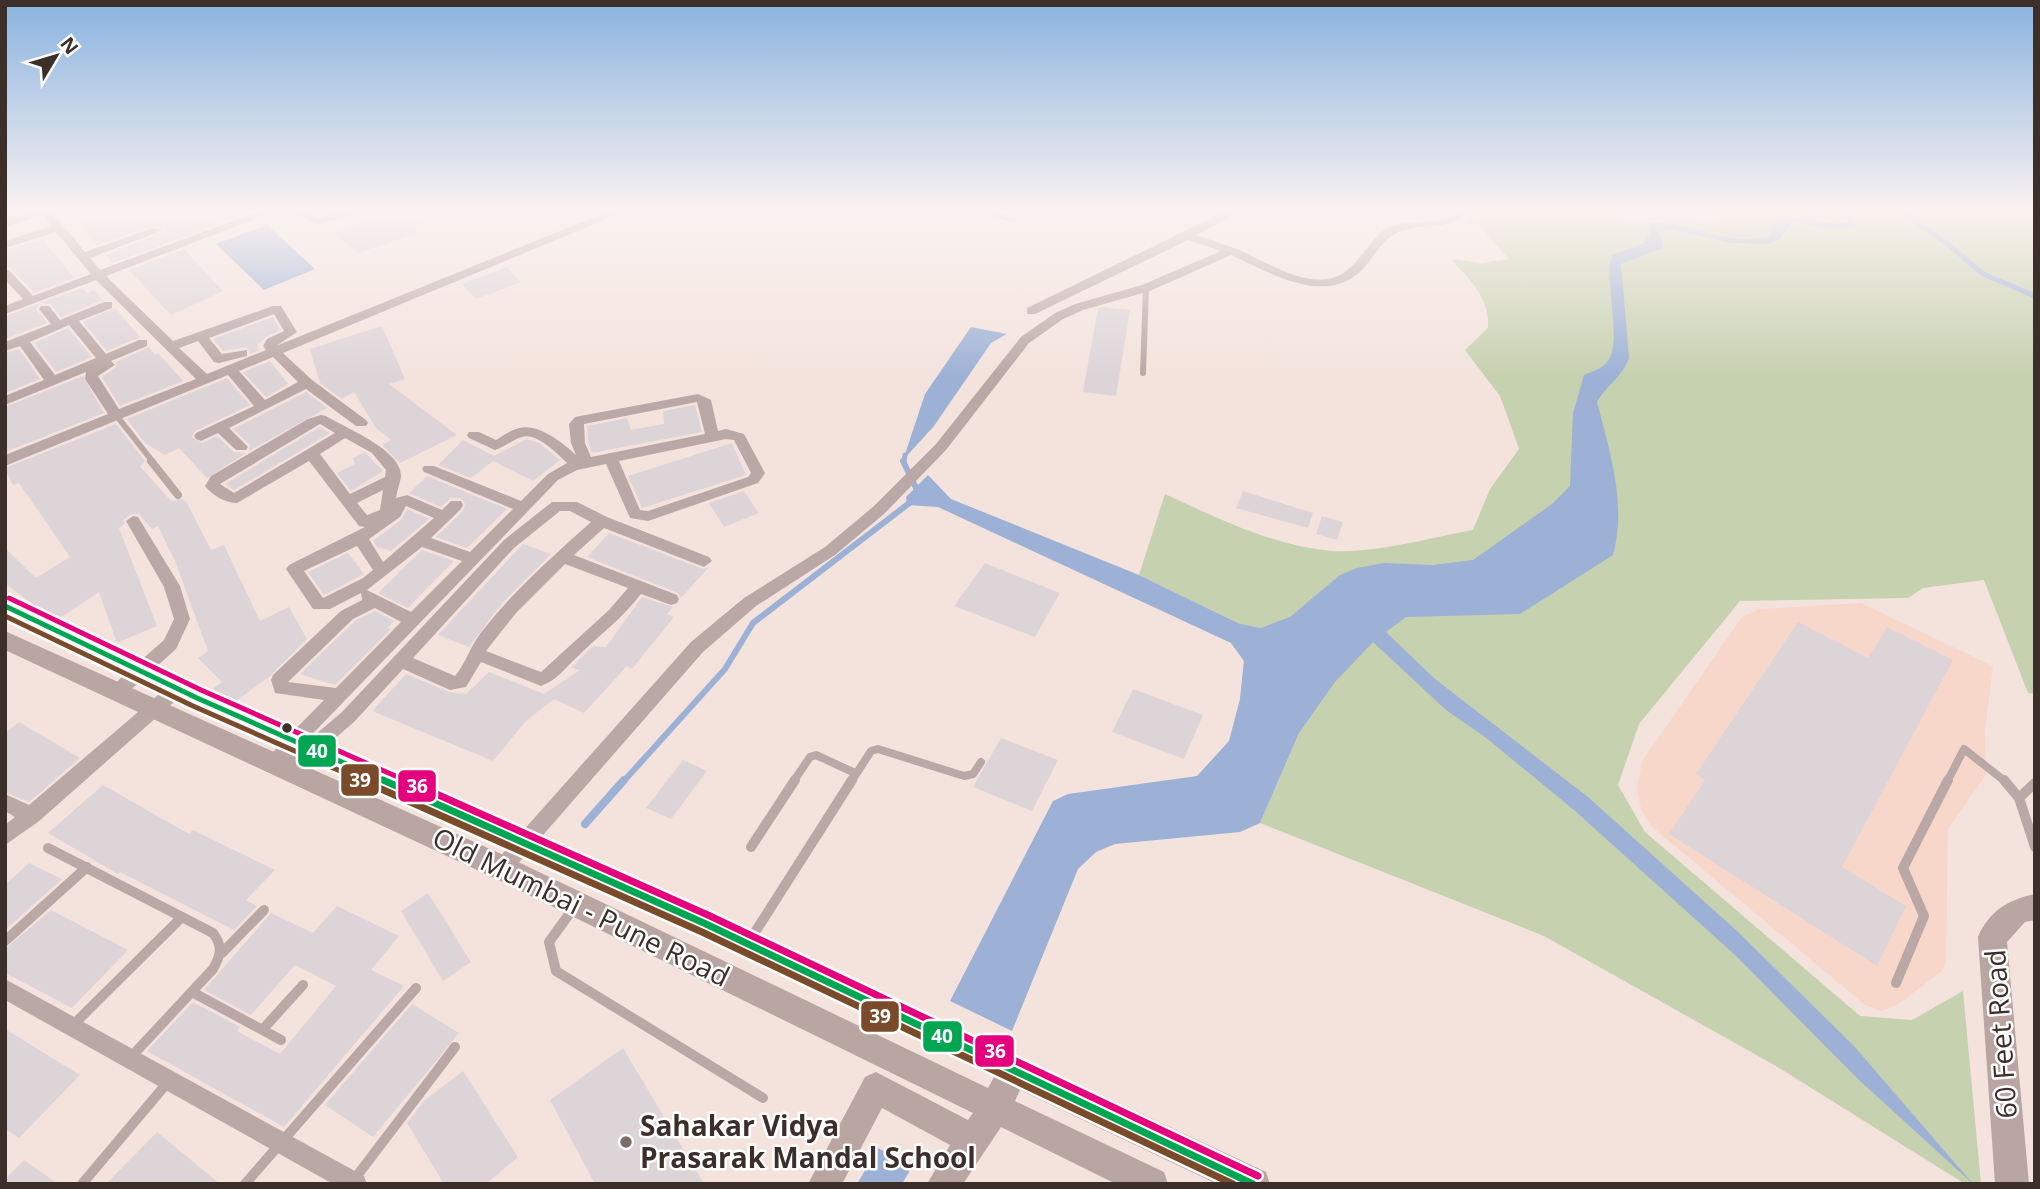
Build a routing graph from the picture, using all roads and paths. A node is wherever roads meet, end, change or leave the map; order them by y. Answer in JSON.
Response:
{"nodes":[{"id":1,"x":90,"y":265,"type":"edge"},
{"id":2,"x":123,"y":265,"type":"edge"},
{"id":3,"x":474,"y":265,"type":"edge"},
{"id":4,"x":1126,"y":265,"type":"edge"},
{"id":5,"x":1198,"y":265,"type":"edge"},
{"id":6,"x":1267,"y":265,"type":"edge"},
{"id":7,"x":1358,"y":265,"type":"edge"},
{"id":8,"x":5,"y":273,"type":"edge"},
{"id":9,"x":97,"y":275,"type":"junction"},
{"id":10,"x":1146,"y":288,"type":"junction"},
{"id":11,"x":31,"y":300,"type":"junction"},
{"id":12,"x":108,"y":305,"type":"dead end"},
{"id":13,"x":45,"y":309,"type":"dead end"},
{"id":14,"x":5,"y":310,"type":"edge"},
{"id":15,"x":1031,"y":311,"type":"dead end"},
{"id":16,"x":65,"y":322,"type":"junction"},
{"id":17,"x":201,"y":336,"type":"junction"},
{"id":18,"x":22,"y":340,"type":"junction"},
{"id":19,"x":143,"y":343,"type":"dead end"},
{"id":20,"x":166,"y":344,"type":"junction"},
{"id":21,"x":5,"y":346,"type":"edge"},
{"id":22,"x":270,"y":347,"type":"junction"},
{"id":23,"x":103,"y":359,"type":"junction"},
{"id":24,"x":230,"y":369,"type":"junction"},
{"id":25,"x":1143,"y":373,"type":"dead end"},
{"id":26,"x":204,"y":379,"type":"junction"},
{"id":27,"x":52,"y":381,"type":"junction"},
{"id":28,"x":307,"y":383,"type":"junction"},
{"id":29,"x":5,"y":401,"type":"edge"},
{"id":30,"x":263,"y":407,"type":"junction"},
{"id":31,"x":116,"y":415,"type":"junction"},
{"id":32,"x":220,"y":427,"type":"junction"},
{"id":33,"x":339,"y":430,"type":"junction"},
{"id":34,"x":474,"y":435,"type":"dead end"},
{"id":35,"x":201,"y":436,"type":"dead end"},
{"id":36,"x":713,"y":437,"type":"junction"},
{"id":37,"x":240,"y":447,"type":"dead end"},
{"id":38,"x":311,"y":453,"type":"junction"},
{"id":39,"x":610,"y":458,"type":"junction"},
{"id":40,"x":5,"y":461,"type":"edge"},
{"id":41,"x":582,"y":464,"type":"junction"},
{"id":42,"x":429,"y":469,"type":"dead end"},
{"id":43,"x":394,"y":478,"type":"junction"},
{"id":44,"x":475,"y":488,"type":"junction"},
{"id":45,"x":178,"y":495,"type":"dead end"},
{"id":46,"x":349,"y":501,"type":"junction"},
{"id":47,"x":521,"y":507,"type":"junction"},
{"id":48,"x":444,"y":517,"type":"junction"},
{"id":49,"x":133,"y":521,"type":"dead end"},
{"id":50,"x":602,"y":521,"type":"junction"},
{"id":51,"x":360,"y":538,"type":"junction"},
{"id":52,"x":420,"y":540,"type":"junction"},
{"id":53,"x":562,"y":557,"type":"junction"},
{"id":54,"x":470,"y":558,"type":"junction"},
{"id":55,"x":704,"y":561,"type":"dead end"},
{"id":56,"x":382,"y":572,"type":"junction"},
{"id":57,"x":363,"y":586,"type":"junction"},
{"id":58,"x":638,"y":586,"type":"junction"},
{"id":59,"x":671,"y":599,"type":"dead end"},
{"id":60,"x":374,"y":601,"type":"junction"},
{"id":61,"x":6,"y":608,"type":"edge"},
{"id":62,"x":411,"y":620,"type":"junction"},
{"id":63,"x":5,"y":640,"type":"edge"},
{"id":64,"x":477,"y":654,"type":"junction"},
{"id":65,"x":401,"y":660,"type":"junction"},
{"id":66,"x":140,"y":671,"type":"junction"},
{"id":67,"x":177,"y":689,"type":"junction"},
{"id":68,"x":119,"y":690,"type":"junction"},
{"id":69,"x":338,"y":695,"type":"junction"},
{"id":70,"x":155,"y":709,"type":"junction"},
{"id":71,"x":305,"y":744,"type":"junction"},
{"id":72,"x":981,"y":762,"type":"dead end"},
{"id":73,"x":281,"y":766,"type":"junction"},
{"id":74,"x":855,"y":773,"type":"junction"},
{"id":75,"x":2035,"y":783,"type":"edge"},
{"id":76,"x":2019,"y":799,"type":"junction"},
{"id":77,"x":5,"y":802,"type":"edge"},
{"id":78,"x":30,"y":816,"type":"junction"},
{"id":79,"x":5,"y":837,"type":"edge"},
{"id":80,"x":525,"y":841,"type":"junction"},
{"id":81,"x":751,"y":847,"type":"dead end"},
{"id":82,"x":2035,"y":847,"type":"edge"},
{"id":83,"x":48,"y":848,"type":"dead end"},
{"id":84,"x":87,"y":867,"type":"junction"},
{"id":85,"x":502,"y":868,"type":"junction"},
{"id":86,"x":577,"y":904,"type":"junction"},
{"id":87,"x":2035,"y":907,"type":"edge"},
{"id":88,"x":264,"y":910,"type":"dead end"},
{"id":89,"x":182,"y":917,"type":"junction"},
{"id":90,"x":5,"y":941,"type":"edge"},
{"id":91,"x":747,"y":945,"type":"junction"},
{"id":92,"x":222,"y":953,"type":"junction"},
{"id":93,"x":1896,"y":984,"type":"dead end"},
{"id":94,"x":303,"y":985,"type":"dead end"},
{"id":95,"x":416,"y":988,"type":"dead end"},
{"id":96,"x":5,"y":989,"type":"edge"},
{"id":97,"x":191,"y":992,"type":"junction"},
{"id":98,"x":71,"y":1026,"type":"junction"},
{"id":99,"x":263,"y":1029,"type":"junction"},
{"id":100,"x":281,"y":1040,"type":"dead end"},
{"id":101,"x":860,"y":1043,"type":"junction"},
{"id":102,"x":455,"y":1047,"type":"dead end"},
{"id":103,"x":129,"y":1059,"type":"junction"},
{"id":104,"x":1013,"y":1071,"type":"junction"},
{"id":105,"x":169,"y":1081,"type":"junction"},
{"id":106,"x":876,"y":1088,"type":"junction"},
{"id":107,"x":763,"y":1098,"type":"dead end"},
{"id":108,"x":996,"y":1107,"type":"junction"},
{"id":109,"x":972,"y":1139,"type":"junction"},
{"id":110,"x":280,"y":1143,"type":"junction"},
{"id":111,"x":353,"y":1183,"type":"edge"},
{"id":112,"x":82,"y":1184,"type":"edge"},
{"id":113,"x":245,"y":1184,"type":"edge"},
{"id":114,"x":824,"y":1184,"type":"edge"},
{"id":115,"x":943,"y":1184,"type":"edge"},
{"id":116,"x":1152,"y":1184,"type":"edge"},
{"id":117,"x":1254,"y":1184,"type":"edge"},
{"id":118,"x":2012,"y":1184,"type":"edge"}],
"edges":[{"from":1,"to":9,"type":"street"},
{"from":2,"to":9,"type":"street"},
{"from":3,"to":22,"type":"street"},
{"from":4,"to":15,"type":"street"},
{"from":5,"to":10,"type":"street"},
{"from":6,"to":7,"type":"street"},
{"from":8,"to":11,"type":"street"},
{"from":9,"to":11,"type":"street"},
{"from":9,"to":20,"type":"street"},
{"from":10,"to":25,"type":"lane"},
{"from":10,"to":80,"type":"street"},
{"from":11,"to":14,"type":"street"},
{"from":12,"to":16,"type":"street"},
{"from":13,"to":16,"type":"street"},
{"from":16,"to":18,"type":"street"},
{"from":16,"to":23,"type":"street"},
{"from":17,"to":20,"type":"street"},
{"from":17,"to":22,"type":"street"},
{"from":17,"to":22,"type":"street"},
{"from":18,"to":21,"type":"street"},
{"from":18,"to":27,"type":"street"},
{"from":19,"to":23,"type":"street"},
{"from":20,"to":26,"type":"street"},
{"from":20,"to":31,"type":"street"},
{"from":22,"to":24,"type":"street"},
{"from":22,"to":28,"type":"street"},
{"from":23,"to":27,"type":"street"},
{"from":24,"to":26,"type":"street"},
{"from":24,"to":30,"type":"street"},
{"from":26,"to":31,"type":"street"},
{"from":27,"to":29,"type":"street"},
{"from":28,"to":30,"type":"street"},
{"from":28,"to":33,"type":"street"},
{"from":30,"to":32,"type":"street"},
{"from":31,"to":40,"type":"street"},
{"from":31,"to":45,"type":"lane"},
{"from":32,"to":35,"type":"street"},
{"from":32,"to":37,"type":"street"},
{"from":33,"to":38,"type":"street"},
{"from":33,"to":38,"type":"street"},
{"from":33,"to":43,"type":"street"},
{"from":34,"to":41,"type":"street"},
{"from":36,"to":39,"type":"street"},
{"from":36,"to":39,"type":"street"},
{"from":36,"to":41,"type":"street"},
{"from":38,"to":46,"type":"street"},
{"from":39,"to":41,"type":"street"},
{"from":41,"to":47,"type":"street"},
{"from":42,"to":44,"type":"street"},
{"from":43,"to":46,"type":"street"},
{"from":43,"to":46,"type":"street"},
{"from":44,"to":47,"type":"street"},
{"from":44,"to":48,"type":"street"},
{"from":47,"to":54,"type":"street"},
{"from":48,"to":51,"type":"street"},
{"from":48,"to":52,"type":"street"},
{"from":49,"to":66,"type":"street"},
{"from":50,"to":53,"type":"street"},
{"from":50,"to":55,"type":"street"},
{"from":50,"to":65,"type":"street"},
{"from":51,"to":56,"type":"street"},
{"from":51,"to":57,"type":"street"},
{"from":52,"to":54,"type":"street"},
{"from":52,"to":56,"type":"street"},
{"from":53,"to":58,"type":"street"},
{"from":53,"to":64,"type":"street"},
{"from":54,"to":62,"type":"street"},
{"from":56,"to":57,"type":"street"},
{"from":57,"to":60,"type":"street"},
{"from":58,"to":59,"type":"street"},
{"from":58,"to":64,"type":"street"},
{"from":60,"to":62,"type":"street"},
{"from":60,"to":69,"type":"street"},
{"from":61,"to":66,"type":"main road","name":"Old Mumbai - Pune Road"},
{"from":62,"to":69,"type":"street"},
{"from":63,"to":68,"type":"main road","name":"Old Mumbai - Pune Road"},
{"from":64,"to":65,"type":"street"},
{"from":65,"to":71,"type":"street"},
{"from":66,"to":67,"type":"main road","name":"Old Mumbai - Pune Road"},
{"from":66,"to":68,"type":"street"},
{"from":67,"to":70,"type":"street"},
{"from":67,"to":71,"type":"main road","name":"Old Mumbai - Pune Road"},
{"from":68,"to":70,"type":"main road","name":"Old Mumbai - Pune Road"},
{"from":69,"to":71,"type":"street"},
{"from":70,"to":73,"type":"main road","name":"Old Mumbai - Pune Road"},
{"from":70,"to":78,"type":"street"},
{"from":71,"to":73,"type":"street"},
{"from":71,"to":80,"type":"main road","name":"Old Mumbai - Pune Road"},
{"from":72,"to":74,"type":"lane"},
{"from":73,"to":85,"type":"main road","name":"Old Mumbai - Pune Road"},
{"from":74,"to":81,"type":"lane"},
{"from":74,"to":91,"type":"lane"},
{"from":75,"to":76,"type":"lane"},
{"from":76,"to":82,"type":"lane"},
{"from":76,"to":93,"type":"lane"},
{"from":77,"to":78,"type":"street"},
{"from":78,"to":79,"type":"street"},
{"from":80,"to":85,"type":"street"},
{"from":80,"to":91,"type":"main road","name":"Old Mumbai - Pune Road"},
{"from":83,"to":84,"type":"lane"},
{"from":84,"to":89,"type":"lane"},
{"from":84,"to":90,"type":"lane"},
{"from":85,"to":86,"type":"main road","name":"Old Mumbai - Pune Road"},
{"from":86,"to":101,"type":"main road","name":"Old Mumbai - Pune Road"},
{"from":86,"to":107,"type":"lane"},
{"from":87,"to":118,"type":"main road","name":"60 Feet Road"},
{"from":88,"to":92,"type":"lane"},
{"from":89,"to":92,"type":"lane"},
{"from":89,"to":98,"type":"lane"},
{"from":91,"to":104,"type":"main road","name":"Old Mumbai - Pune Road"},
{"from":92,"to":97,"type":"lane"},
{"from":94,"to":99,"type":"lane"},
{"from":95,"to":110,"type":"lane"},
{"from":96,"to":98,"type":"street"},
{"from":97,"to":99,"type":"lane"},
{"from":97,"to":103,"type":"lane"},
{"from":98,"to":103,"type":"street"},
{"from":99,"to":100,"type":"lane"},
{"from":101,"to":106,"type":"main road"},
{"from":101,"to":108,"type":"main road","name":"Old Mumbai - Pune Road"},
{"from":102,"to":111,"type":"lane"},
{"from":103,"to":105,"type":"street"},
{"from":104,"to":108,"type":"street"},
{"from":104,"to":117,"type":"main road","name":"Old Mumbai - Pune Road"},
{"from":105,"to":110,"type":"street"},
{"from":105,"to":112,"type":"lane"},
{"from":106,"to":109,"type":"main road"},
{"from":106,"to":114,"type":"main road"},
{"from":108,"to":109,"type":"main road"},
{"from":108,"to":116,"type":"main road","name":"Old Mumbai - Pune Road"},
{"from":109,"to":115,"type":"main road"},
{"from":110,"to":111,"type":"street"},
{"from":110,"to":113,"type":"lane"}]}
